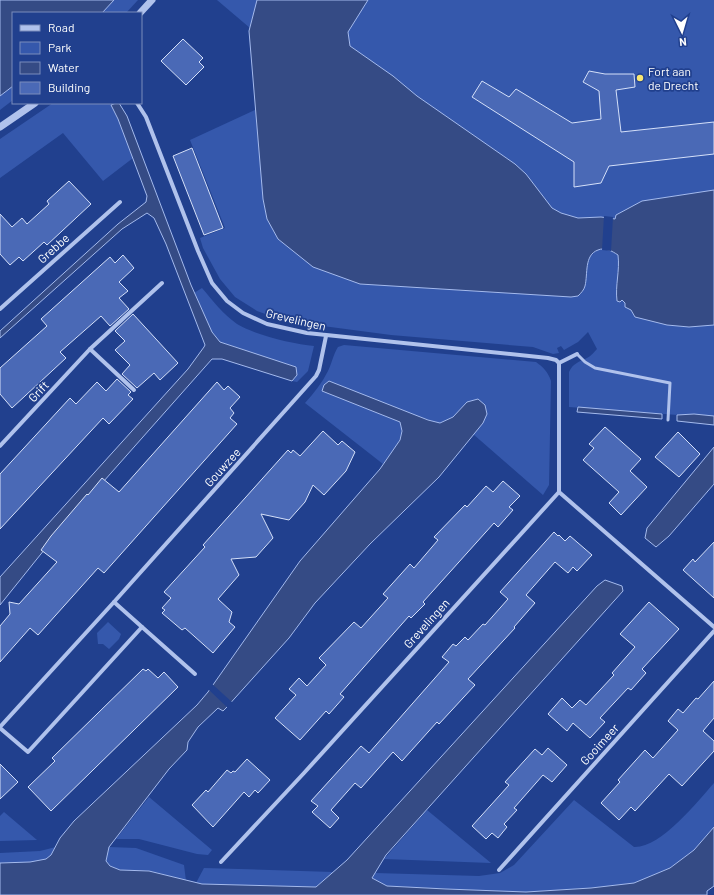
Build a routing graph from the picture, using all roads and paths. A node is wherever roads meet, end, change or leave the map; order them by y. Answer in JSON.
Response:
{"nodes":[{"id":1,"x":152,"y":0,"type":"edge"},
{"id":2,"x":141,"y":12,"type":"edge"},
{"id":3,"x":34,"y":104,"type":"edge"},
{"id":4,"x":138,"y":104,"type":"edge"},
{"id":5,"x":0,"y":127,"type":"edge"},
{"id":6,"x":120,"y":202,"type":"dead end"},
{"id":7,"x":162,"y":283,"type":"dead end"},
{"id":8,"x":0,"y":309,"type":"edge"},
{"id":9,"x":326,"y":336,"type":"junction"},
{"id":10,"x":90,"y":349,"type":"junction"},
{"id":11,"x":577,"y":354,"type":"joint"},
{"id":12,"x":559,"y":363,"type":"junction"},
{"id":13,"x":134,"y":390,"type":"dead end"},
{"id":14,"x":668,"y":420,"type":"dead end"},
{"id":15,"x":0,"y":446,"type":"edge"},
{"id":16,"x":559,"y":492,"type":"junction"},
{"id":17,"x":114,"y":602,"type":"junction"},
{"id":18,"x":142,"y":627,"type":"junction"},
{"id":19,"x":714,"y":627,"type":"edge"},
{"id":20,"x":714,"y":631,"type":"edge"},
{"id":21,"x":195,"y":674,"type":"dead end"},
{"id":22,"x":0,"y":727,"type":"edge"},
{"id":23,"x":221,"y":862,"type":"dead end"},
{"id":24,"x":500,"y":870,"type":"dead end"}],
"edges":[{"from":1,"to":2,"type":"street"},
{"from":3,"to":5,"type":"street"},
{"from":4,"to":9,"type":"street","name":"Grevelingen"},
{"from":6,"to":8,"type":"street","name":"Grebbe"},
{"from":7,"to":10,"type":"street","name":"Grift"},
{"from":9,"to":12,"type":"street","name":"Grevelingen"},
{"from":9,"to":17,"type":"street","name":"Gouwzee"},
{"from":10,"to":13,"type":"street"},
{"from":10,"to":15,"type":"street","name":"Grift"},
{"from":11,"to":12,"type":"street"},
{"from":11,"to":14,"type":"lane"},
{"from":12,"to":16,"type":"street"},
{"from":16,"to":19,"type":"street"},
{"from":16,"to":23,"type":"street","name":"Grevelingen"},
{"from":17,"to":18,"type":"street"},
{"from":17,"to":22,"type":"street","name":"Gouwzee"},
{"from":18,"to":21,"type":"street"},
{"from":18,"to":22,"type":"street","name":"Gouwzee"},
{"from":20,"to":24,"type":"street","name":"Gooimeer"}]}
